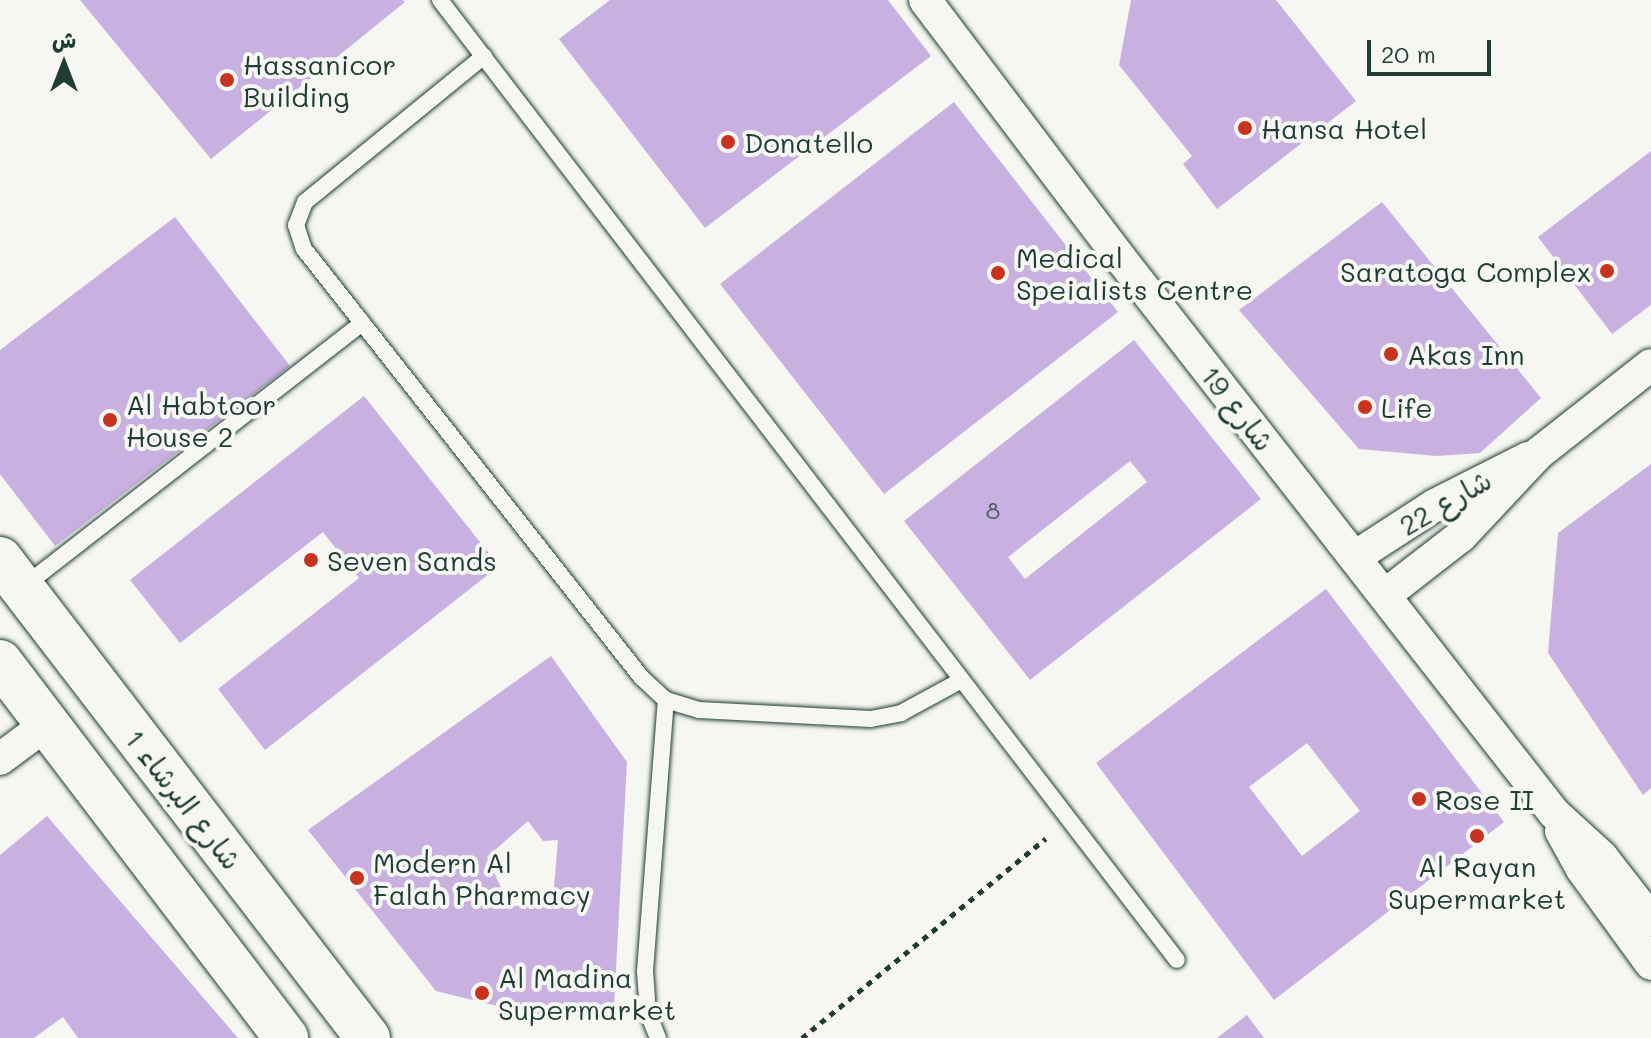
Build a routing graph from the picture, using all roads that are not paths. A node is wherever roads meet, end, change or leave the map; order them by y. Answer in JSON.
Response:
{"nodes":[{"id":1,"x":440,"y":0,"type":"edge"},
{"id":2,"x":937,"y":4,"type":"edge"},
{"id":3,"x":484,"y":56,"type":"junction"},
{"id":4,"x":362,"y":323,"type":"junction"},
{"id":5,"x":1651,"y":365,"type":"edge"},
{"id":6,"x":1539,"y":453,"type":"junction"},
{"id":7,"x":1355,"y":557,"type":"junction"},
{"id":8,"x":11,"y":574,"type":"edge"},
{"id":9,"x":1385,"y":595,"type":"junction"},
{"id":10,"x":0,"y":662,"type":"edge"},
{"id":11,"x":960,"y":681,"type":"junction"},
{"id":12,"x":666,"y":700,"type":"junction"},
{"id":13,"x":47,"y":724,"type":"junction"},
{"id":14,"x":0,"y":759,"type":"edge"},
{"id":15,"x":1554,"y":813,"type":"junction"},
{"id":16,"x":1651,"y":920,"type":"edge"},
{"id":17,"x":1177,"y":960,"type":"dead end"},
{"id":18,"x":1651,"y":964,"type":"edge"},
{"id":19,"x":286,"y":1038,"type":"edge"},
{"id":20,"x":368,"y":1038,"type":"edge"},
{"id":21,"x":658,"y":1038,"type":"edge"}],
"edges":[{"from":1,"to":3,"type":"lane"},
{"from":2,"to":7,"type":"street","name":"شارع 19"},
{"from":3,"to":4,"type":"lane"},
{"from":3,"to":11,"type":"lane"},
{"from":4,"to":8,"type":"lane"},
{"from":4,"to":12,"type":"lane"},
{"from":5,"to":6,"type":"street","name":"شارع 22"},
{"from":6,"to":7,"type":"street","name":"شارع 22"},
{"from":6,"to":9,"type":"street","name":"شارع 22"},
{"from":7,"to":9,"type":"street","name":"شارع 19"},
{"from":8,"to":20,"type":"street","name":"شارع البرشاء 1"},
{"from":9,"to":15,"type":"street","name":"شارع 19"},
{"from":10,"to":13,"type":"street"},
{"from":11,"to":12,"type":"lane"},
{"from":11,"to":17,"type":"lane"},
{"from":12,"to":21,"type":"lane"},
{"from":13,"to":14,"type":"street"},
{"from":13,"to":19,"type":"street"},
{"from":15,"to":16,"type":"street","name":"شارع 19"},
{"from":15,"to":18,"type":"street","name":"شارع 19"}]}
